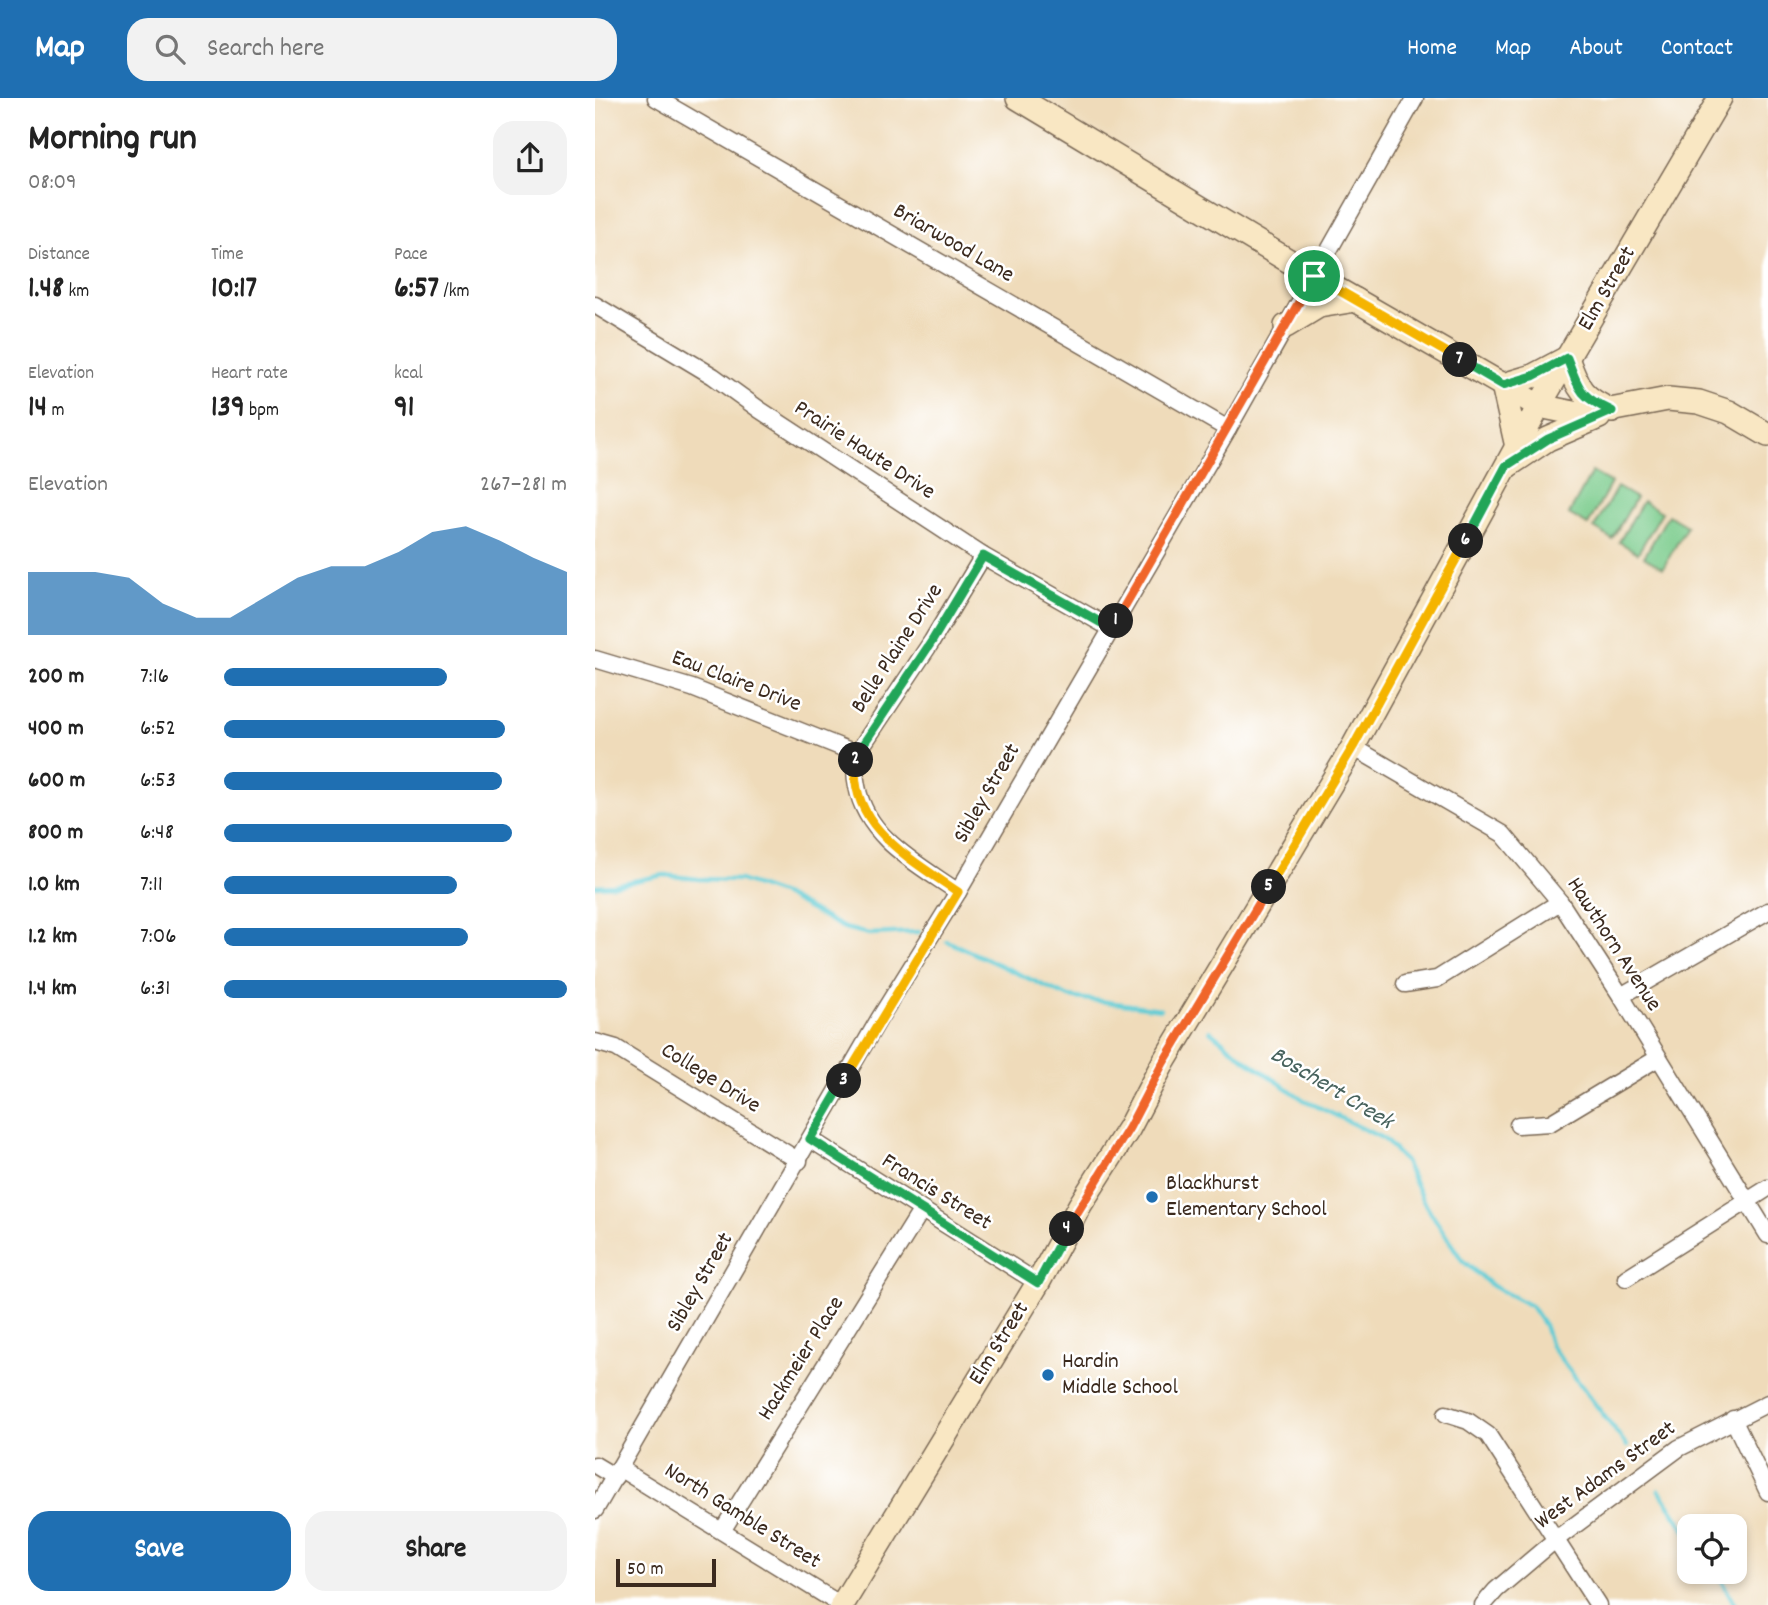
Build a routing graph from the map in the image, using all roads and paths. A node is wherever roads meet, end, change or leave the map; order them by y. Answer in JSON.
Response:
{"nodes":[{"id":1,"x":656,"y":98,"type":"edge"},
{"id":2,"x":1018,"y":98,"type":"edge"},
{"id":3,"x":1415,"y":98,"type":"edge"},
{"id":4,"x":1720,"y":98,"type":"edge"},
{"id":5,"x":1314,"y":276,"type":"junction"},
{"id":6,"x":1356,"y":300,"type":"junction"},
{"id":7,"x":595,"y":306,"type":"edge"},
{"id":8,"x":1286,"y":326,"type":"junction"},
{"id":9,"x":1567,"y":358,"type":"junction"},
{"id":10,"x":1503,"y":385,"type":"junction"},
{"id":11,"x":1539,"y":406,"type":"junction"},
{"id":12,"x":1612,"y":411,"type":"junction"},
{"id":13,"x":1228,"y":429,"type":"junction"},
{"id":14,"x":1768,"y":435,"type":"edge"},
{"id":15,"x":1511,"y":457,"type":"junction"},
{"id":16,"x":983,"y":556,"type":"junction"},
{"id":17,"x":1112,"y":629,"type":"junction"},
{"id":18,"x":595,"y":659,"type":"edge"},
{"id":19,"x":1353,"y":747,"type":"junction"},
{"id":20,"x":858,"y":754,"type":"junction"},
{"id":21,"x":958,"y":892,"type":"junction"},
{"id":22,"x":1560,"y":902,"type":"junction"},
{"id":23,"x":1768,"y":911,"type":"edge"},
{"id":24,"x":1405,"y":984,"type":"dead end"},
{"id":25,"x":1621,"y":996,"type":"junction"},
{"id":26,"x":595,"y":1042,"type":"edge"},
{"id":27,"x":1658,"y":1058,"type":"junction"},
{"id":28,"x":1518,"y":1125,"type":"dead end"},
{"id":29,"x":810,"y":1139,"type":"junction"},
{"id":30,"x":799,"y":1161,"type":"junction"},
{"id":31,"x":1768,"y":1188,"type":"edge"},
{"id":32,"x":1748,"y":1200,"type":"junction"},
{"id":33,"x":921,"y":1211,"type":"junction"},
{"id":34,"x":1768,"y":1235,"type":"edge"},
{"id":35,"x":1626,"y":1278,"type":"dead end"},
{"id":36,"x":1038,"y":1283,"type":"junction"},
{"id":37,"x":1768,"y":1403,"type":"edge"},
{"id":38,"x":1446,"y":1414,"type":"dead end"},
{"id":39,"x":1733,"y":1419,"type":"junction"},
{"id":40,"x":595,"y":1465,"type":"edge"},
{"id":41,"x":617,"y":1472,"type":"junction"},
{"id":42,"x":1768,"y":1492,"type":"edge"},
{"id":43,"x":595,"y":1510,"type":"edge"},
{"id":44,"x":722,"y":1531,"type":"junction"},
{"id":45,"x":1555,"y":1540,"type":"junction"},
{"id":46,"x":841,"y":1605,"type":"edge"},
{"id":47,"x":1483,"y":1605,"type":"edge"},
{"id":48,"x":1598,"y":1605,"type":"edge"}],
"edges":[{"from":1,"to":13,"type":"street","name":"Briarwood Lane"},
{"from":2,"to":5,"type":"main road"},
{"from":3,"to":5,"type":"street","name":"Sibley Street"},
{"from":4,"to":9,"type":"main road","name":"Elm Street"},
{"from":5,"to":6,"type":"main road"},
{"from":5,"to":8,"type":"street","name":"Sibley Street"},
{"from":6,"to":8,"type":"main road"},
{"from":6,"to":10,"type":"main road"},
{"from":7,"to":16,"type":"street","name":"Prairie Haute Drive"},
{"from":8,"to":13,"type":"street","name":"Sibley Street"},
{"from":9,"to":10,"type":"main road"},
{"from":9,"to":11,"type":"main road","name":"Elm Street"},
{"from":9,"to":12,"type":"main road"},
{"from":10,"to":11,"type":"main road"},
{"from":10,"to":15,"type":"main road"},
{"from":11,"to":12,"type":"main road"},
{"from":11,"to":15,"type":"main road","name":"Elm Street"},
{"from":12,"to":14,"type":"main road"},
{"from":12,"to":15,"type":"main road"},
{"from":13,"to":17,"type":"street","name":"Sibley Street"},
{"from":15,"to":19,"type":"main road","name":"Elm Street"},
{"from":16,"to":17,"type":"street","name":"Prairie Haute Drive"},
{"from":16,"to":20,"type":"street","name":"Belle Plaine Drive"},
{"from":17,"to":21,"type":"street","name":"Sibley Street"},
{"from":18,"to":20,"type":"street","name":"Eau Claire Drive"},
{"from":19,"to":22,"type":"street","name":"Hawthorn Avenue"},
{"from":19,"to":36,"type":"main road","name":"Elm Street"},
{"from":20,"to":21,"type":"street"},
{"from":21,"to":29,"type":"street","name":"Sibley Street"},
{"from":22,"to":24,"type":"street"},
{"from":22,"to":25,"type":"street","name":"Hawthorn Avenue"},
{"from":23,"to":25,"type":"street"},
{"from":25,"to":27,"type":"street","name":"Hawthorn Avenue"},
{"from":26,"to":30,"type":"street","name":"College Drive"},
{"from":27,"to":28,"type":"street"},
{"from":27,"to":32,"type":"street","name":"Hawthorn Avenue"},
{"from":29,"to":30,"type":"street","name":"Sibley Street"},
{"from":29,"to":33,"type":"street","name":"Francis Street"},
{"from":30,"to":41,"type":"street","name":"Sibley Street"},
{"from":31,"to":32,"type":"street"},
{"from":32,"to":34,"type":"street","name":"Hawthorn Avenue"},
{"from":32,"to":35,"type":"street"},
{"from":33,"to":36,"type":"street","name":"Francis Street"},
{"from":33,"to":44,"type":"street","name":"Hackmeier Place"},
{"from":36,"to":46,"type":"main road","name":"Elm Street"},
{"from":37,"to":39,"type":"street","name":"West Adams Street"},
{"from":38,"to":45,"type":"street"},
{"from":39,"to":42,"type":"street"},
{"from":39,"to":45,"type":"street","name":"West Adams Street"},
{"from":40,"to":41,"type":"street","name":"North Gamble Street"},
{"from":41,"to":43,"type":"street","name":"Sibley Street"},
{"from":41,"to":44,"type":"street","name":"North Gamble Street"},
{"from":44,"to":46,"type":"street","name":"North Gamble Street"},
{"from":45,"to":47,"type":"street","name":"West Adams Street"},
{"from":45,"to":48,"type":"street"}]}
